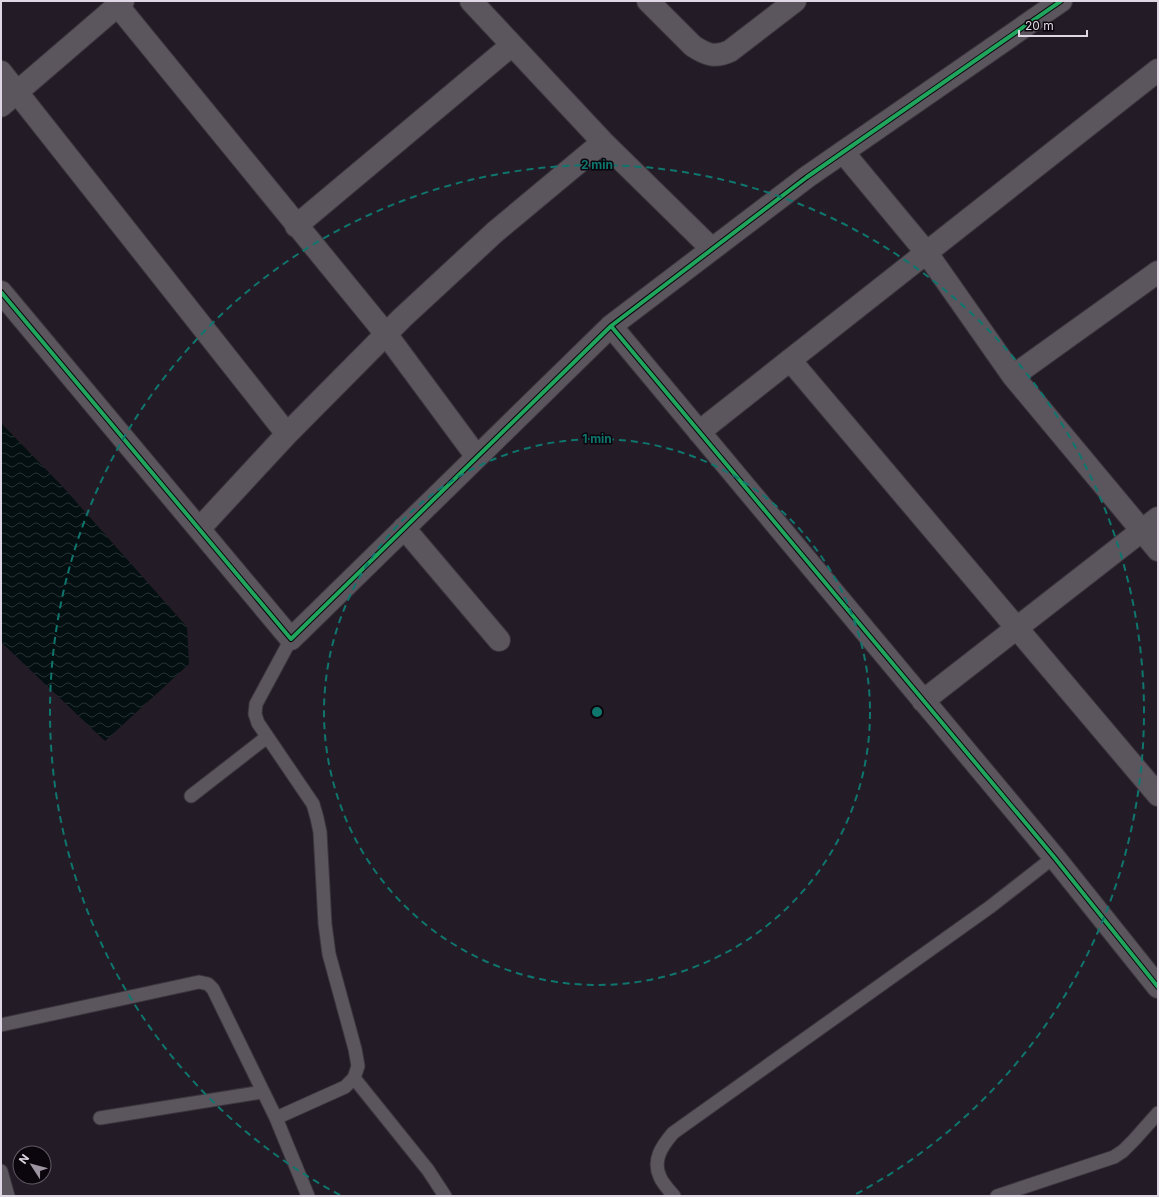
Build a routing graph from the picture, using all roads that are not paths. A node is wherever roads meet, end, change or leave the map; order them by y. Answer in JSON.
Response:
{"nodes":[{"id":1,"x":471,"y":1,"type":"edge"},
{"id":2,"x":648,"y":1,"type":"edge"},
{"id":3,"x":796,"y":1,"type":"edge"},
{"id":4,"x":1061,"y":1,"type":"edge"},
{"id":5,"x":121,"y":3,"type":"edge"},
{"id":6,"x":512,"y":45,"type":"junction"},
{"id":7,"x":1158,"y":70,"type":"edge"},
{"id":8,"x":1,"y":72,"type":"edge"},
{"id":9,"x":9,"y":100,"type":"edge"},
{"id":10,"x":603,"y":142,"type":"junction"},
{"id":11,"x":843,"y":152,"type":"junction"},
{"id":12,"x":296,"y":226,"type":"junction"},
{"id":13,"x":712,"y":249,"type":"junction"},
{"id":14,"x":926,"y":252,"type":"junction"},
{"id":15,"x":1158,"y":272,"type":"edge"},
{"id":16,"x":1,"y":292,"type":"edge"},
{"id":17,"x":611,"y":326,"type":"junction"},
{"id":18,"x":386,"y":334,"type":"junction"},
{"id":19,"x":790,"y":360,"type":"junction"},
{"id":20,"x":1013,"y":376,"type":"junction"},
{"id":21,"x":699,"y":432,"type":"junction"},
{"id":22,"x":287,"y":434,"type":"junction"},
{"id":23,"x":477,"y":457,"type":"junction"},
{"id":24,"x":1150,"y":524,"type":"edge"},
{"id":25,"x":404,"y":528,"type":"junction"},
{"id":26,"x":199,"y":529,"type":"junction"},
{"id":27,"x":1158,"y":550,"type":"edge"},
{"id":28,"x":1016,"y":628,"type":"junction"},
{"id":29,"x":291,"y":638,"type":"junction"},
{"id":30,"x":499,"y":640,"type":"dead end"},
{"id":31,"x":924,"y":700,"type":"junction"},
{"id":32,"x":267,"y":737,"type":"junction"},
{"id":33,"x":1158,"y":795,"type":"edge"},
{"id":34,"x":191,"y":796,"type":"dead end"},
{"id":35,"x":1054,"y":857,"type":"junction"},
{"id":36,"x":1158,"y":987,"type":"edge"},
{"id":37,"x":1,"y":1025,"type":"edge"},
{"id":38,"x":354,"y":1078,"type":"junction"},
{"id":39,"x":262,"y":1092,"type":"junction"},
{"id":40,"x":1158,"y":1113,"type":"edge"},
{"id":41,"x":100,"y":1118,"type":"dead end"},
{"id":42,"x":276,"y":1118,"type":"junction"},
{"id":43,"x":1,"y":1171,"type":"edge"},
{"id":44,"x":8,"y":1196,"type":"edge"},
{"id":45,"x":308,"y":1196,"type":"edge"},
{"id":46,"x":445,"y":1196,"type":"edge"},
{"id":47,"x":674,"y":1196,"type":"edge"},
{"id":48,"x":997,"y":1196,"type":"edge"}],
"edges":[{"from":1,"to":6,"type":"street"},
{"from":2,"to":3,"type":"street"},
{"from":4,"to":11,"type":"street"},
{"from":5,"to":9,"type":"street"},
{"from":5,"to":12,"type":"street"},
{"from":6,"to":10,"type":"street"},
{"from":6,"to":12,"type":"street"},
{"from":7,"to":14,"type":"street"},
{"from":8,"to":9,"type":"street"},
{"from":9,"to":22,"type":"street"},
{"from":10,"to":13,"type":"street"},
{"from":10,"to":18,"type":"street"},
{"from":11,"to":13,"type":"street"},
{"from":11,"to":14,"type":"street"},
{"from":12,"to":18,"type":"street"},
{"from":13,"to":17,"type":"street"},
{"from":14,"to":19,"type":"street"},
{"from":14,"to":20,"type":"street"},
{"from":15,"to":20,"type":"street"},
{"from":16,"to":26,"type":"street"},
{"from":17,"to":21,"type":"street"},
{"from":17,"to":23,"type":"street"},
{"from":18,"to":22,"type":"street"},
{"from":18,"to":23,"type":"street"},
{"from":19,"to":21,"type":"street"},
{"from":19,"to":28,"type":"street"},
{"from":20,"to":24,"type":"street"},
{"from":21,"to":31,"type":"street"},
{"from":22,"to":26,"type":"street"},
{"from":23,"to":25,"type":"street"},
{"from":24,"to":27,"type":"street"},
{"from":24,"to":28,"type":"street"},
{"from":25,"to":29,"type":"street"},
{"from":25,"to":30,"type":"street"},
{"from":26,"to":29,"type":"street"},
{"from":28,"to":31,"type":"street"},
{"from":28,"to":33,"type":"street"},
{"from":29,"to":32,"type":"lane"},
{"from":31,"to":35,"type":"street"},
{"from":32,"to":34,"type":"lane"},
{"from":32,"to":38,"type":"lane"},
{"from":35,"to":36,"type":"street"},
{"from":35,"to":47,"type":"lane"},
{"from":37,"to":39,"type":"lane"},
{"from":38,"to":42,"type":"lane"},
{"from":38,"to":46,"type":"lane"},
{"from":39,"to":41,"type":"lane"},
{"from":39,"to":42,"type":"lane"},
{"from":40,"to":48,"type":"lane"},
{"from":42,"to":45,"type":"lane"},
{"from":43,"to":44,"type":"lane"}]}
